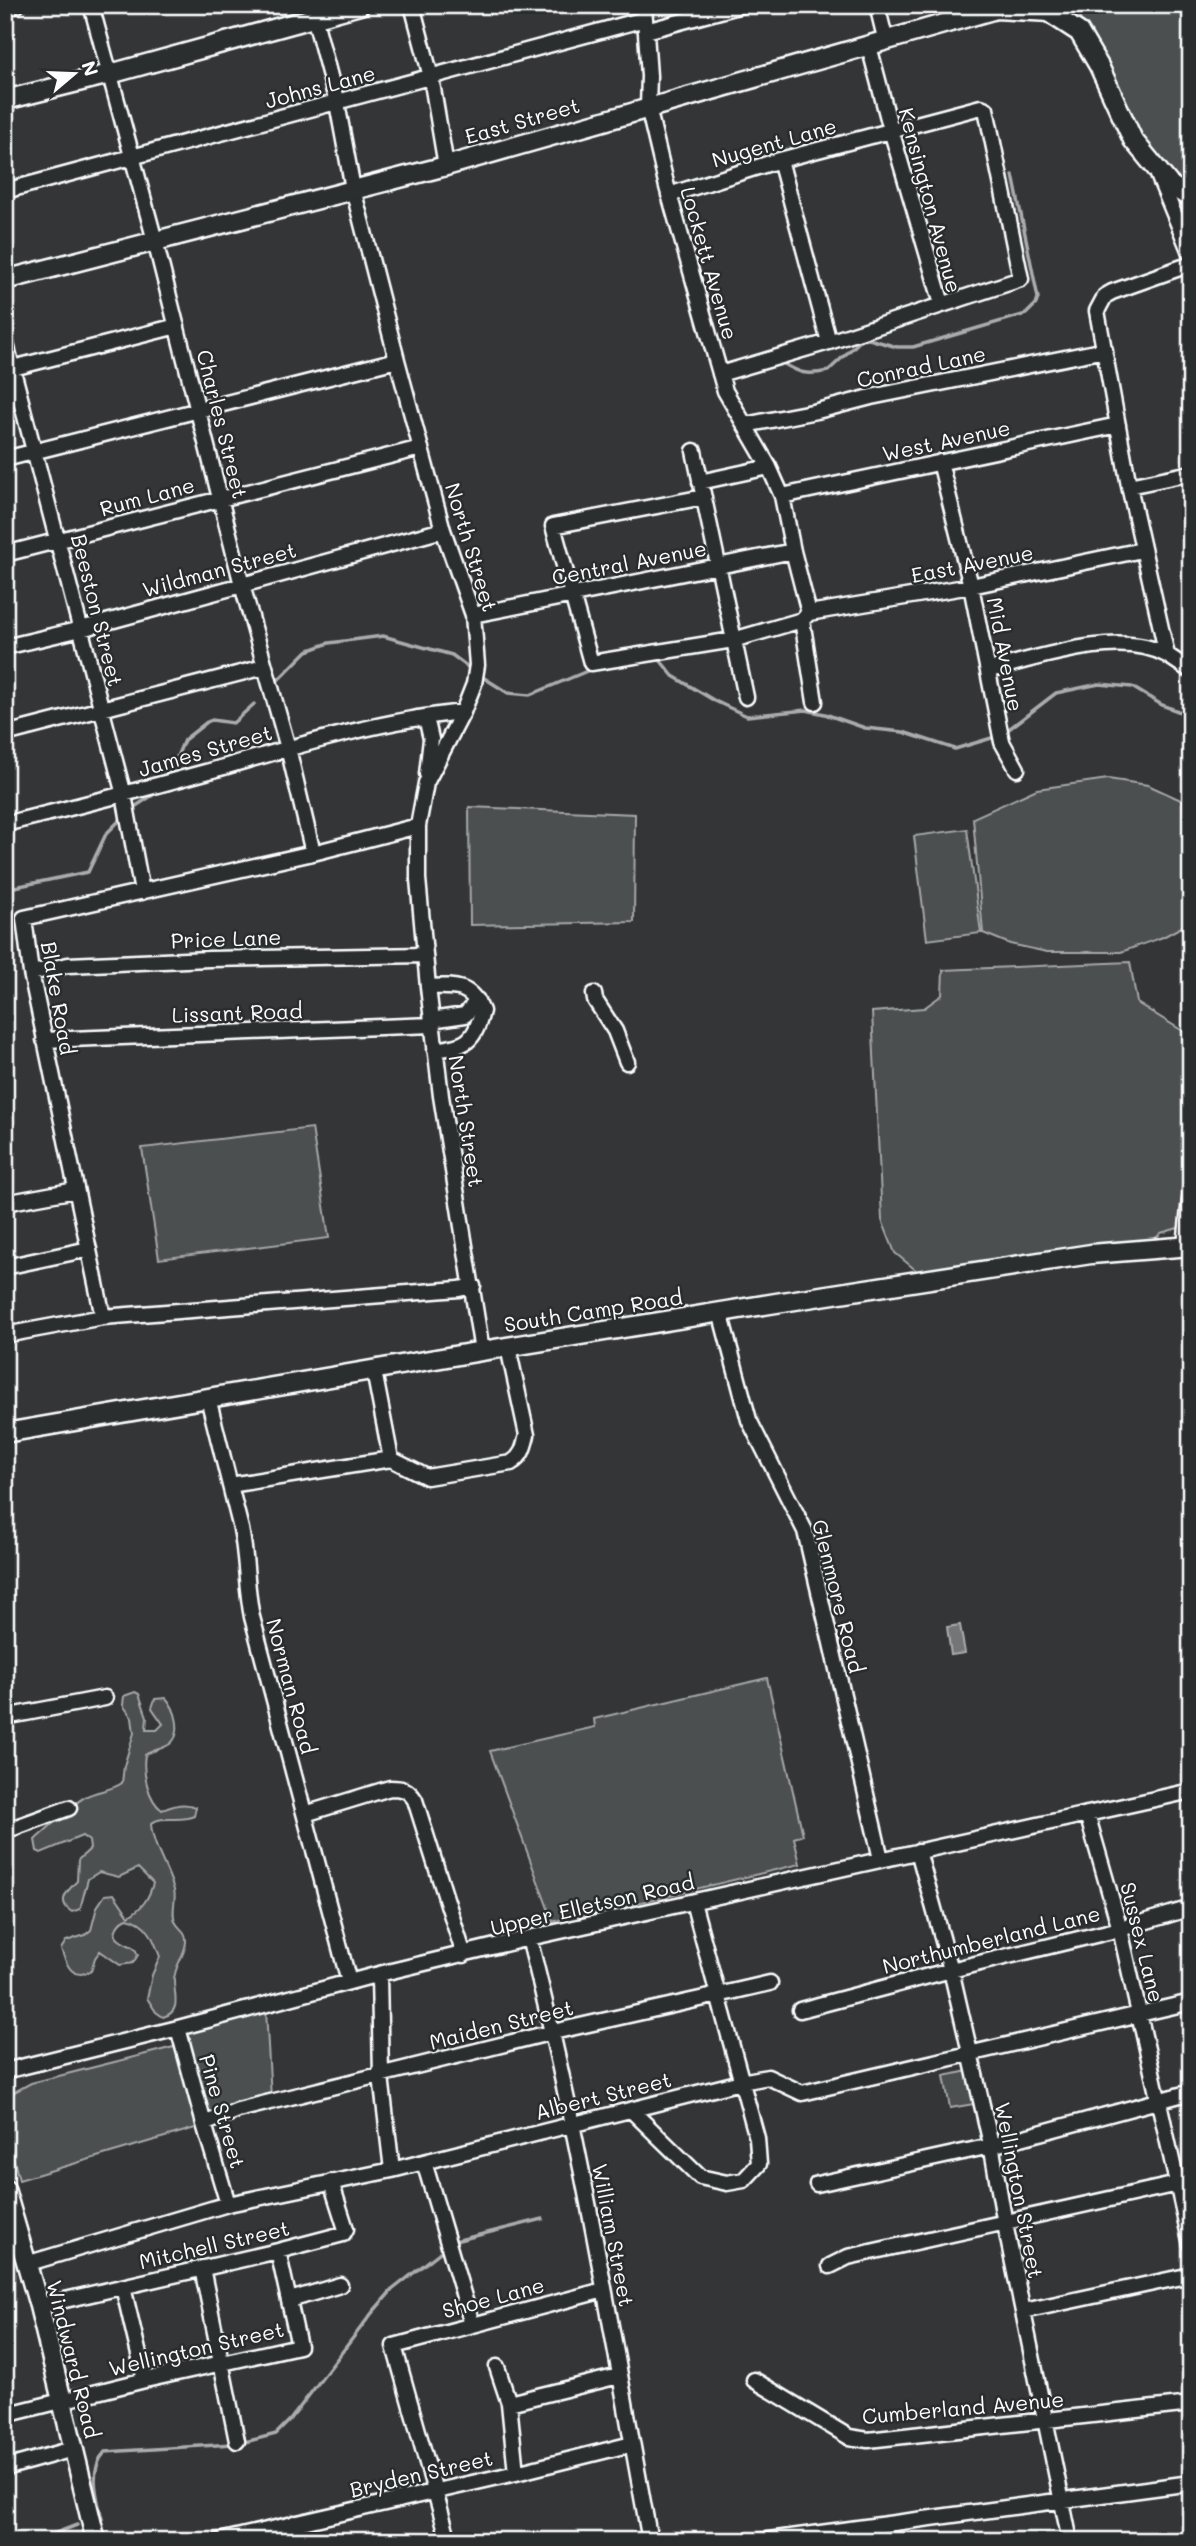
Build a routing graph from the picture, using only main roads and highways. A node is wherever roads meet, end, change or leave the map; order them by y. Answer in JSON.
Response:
{"nodes":[{"id":1,"x":360,"y":5,"type":"edge"},
{"id":2,"x":996,"y":7,"type":"edge"},
{"id":3,"x":1044,"y":9,"type":"edge"},
{"id":4,"x":313,"y":11,"type":"edge"},
{"id":5,"x":5,"y":100,"type":"edge"},
{"id":6,"x":1188,"y":197,"type":"edge"},
{"id":7,"x":5,"y":280,"type":"edge"},
{"id":8,"x":1188,"y":1246,"type":"edge"},
{"id":9,"x":5,"y":1433,"type":"edge"},
{"id":10,"x":5,"y":2189,"type":"edge"},
{"id":11,"x":12,"y":2241,"type":"edge"},
{"id":12,"x":96,"y":2541,"type":"edge"}],
"edges":[{"from":1,"to":4,"type":"main road"},
{"from":2,"to":3,"type":"main road","name":"East Street"},
{"from":2,"to":7,"type":"main road","name":"East Street"},
{"from":3,"to":6,"type":"main road"},
{"from":4,"to":5,"type":"main road"},
{"from":8,"to":9,"type":"main road","name":"South Camp Road"},
{"from":10,"to":11,"type":"main road","name":"Windward Road"},
{"from":11,"to":12,"type":"main road","name":"Windward Road"}]}
